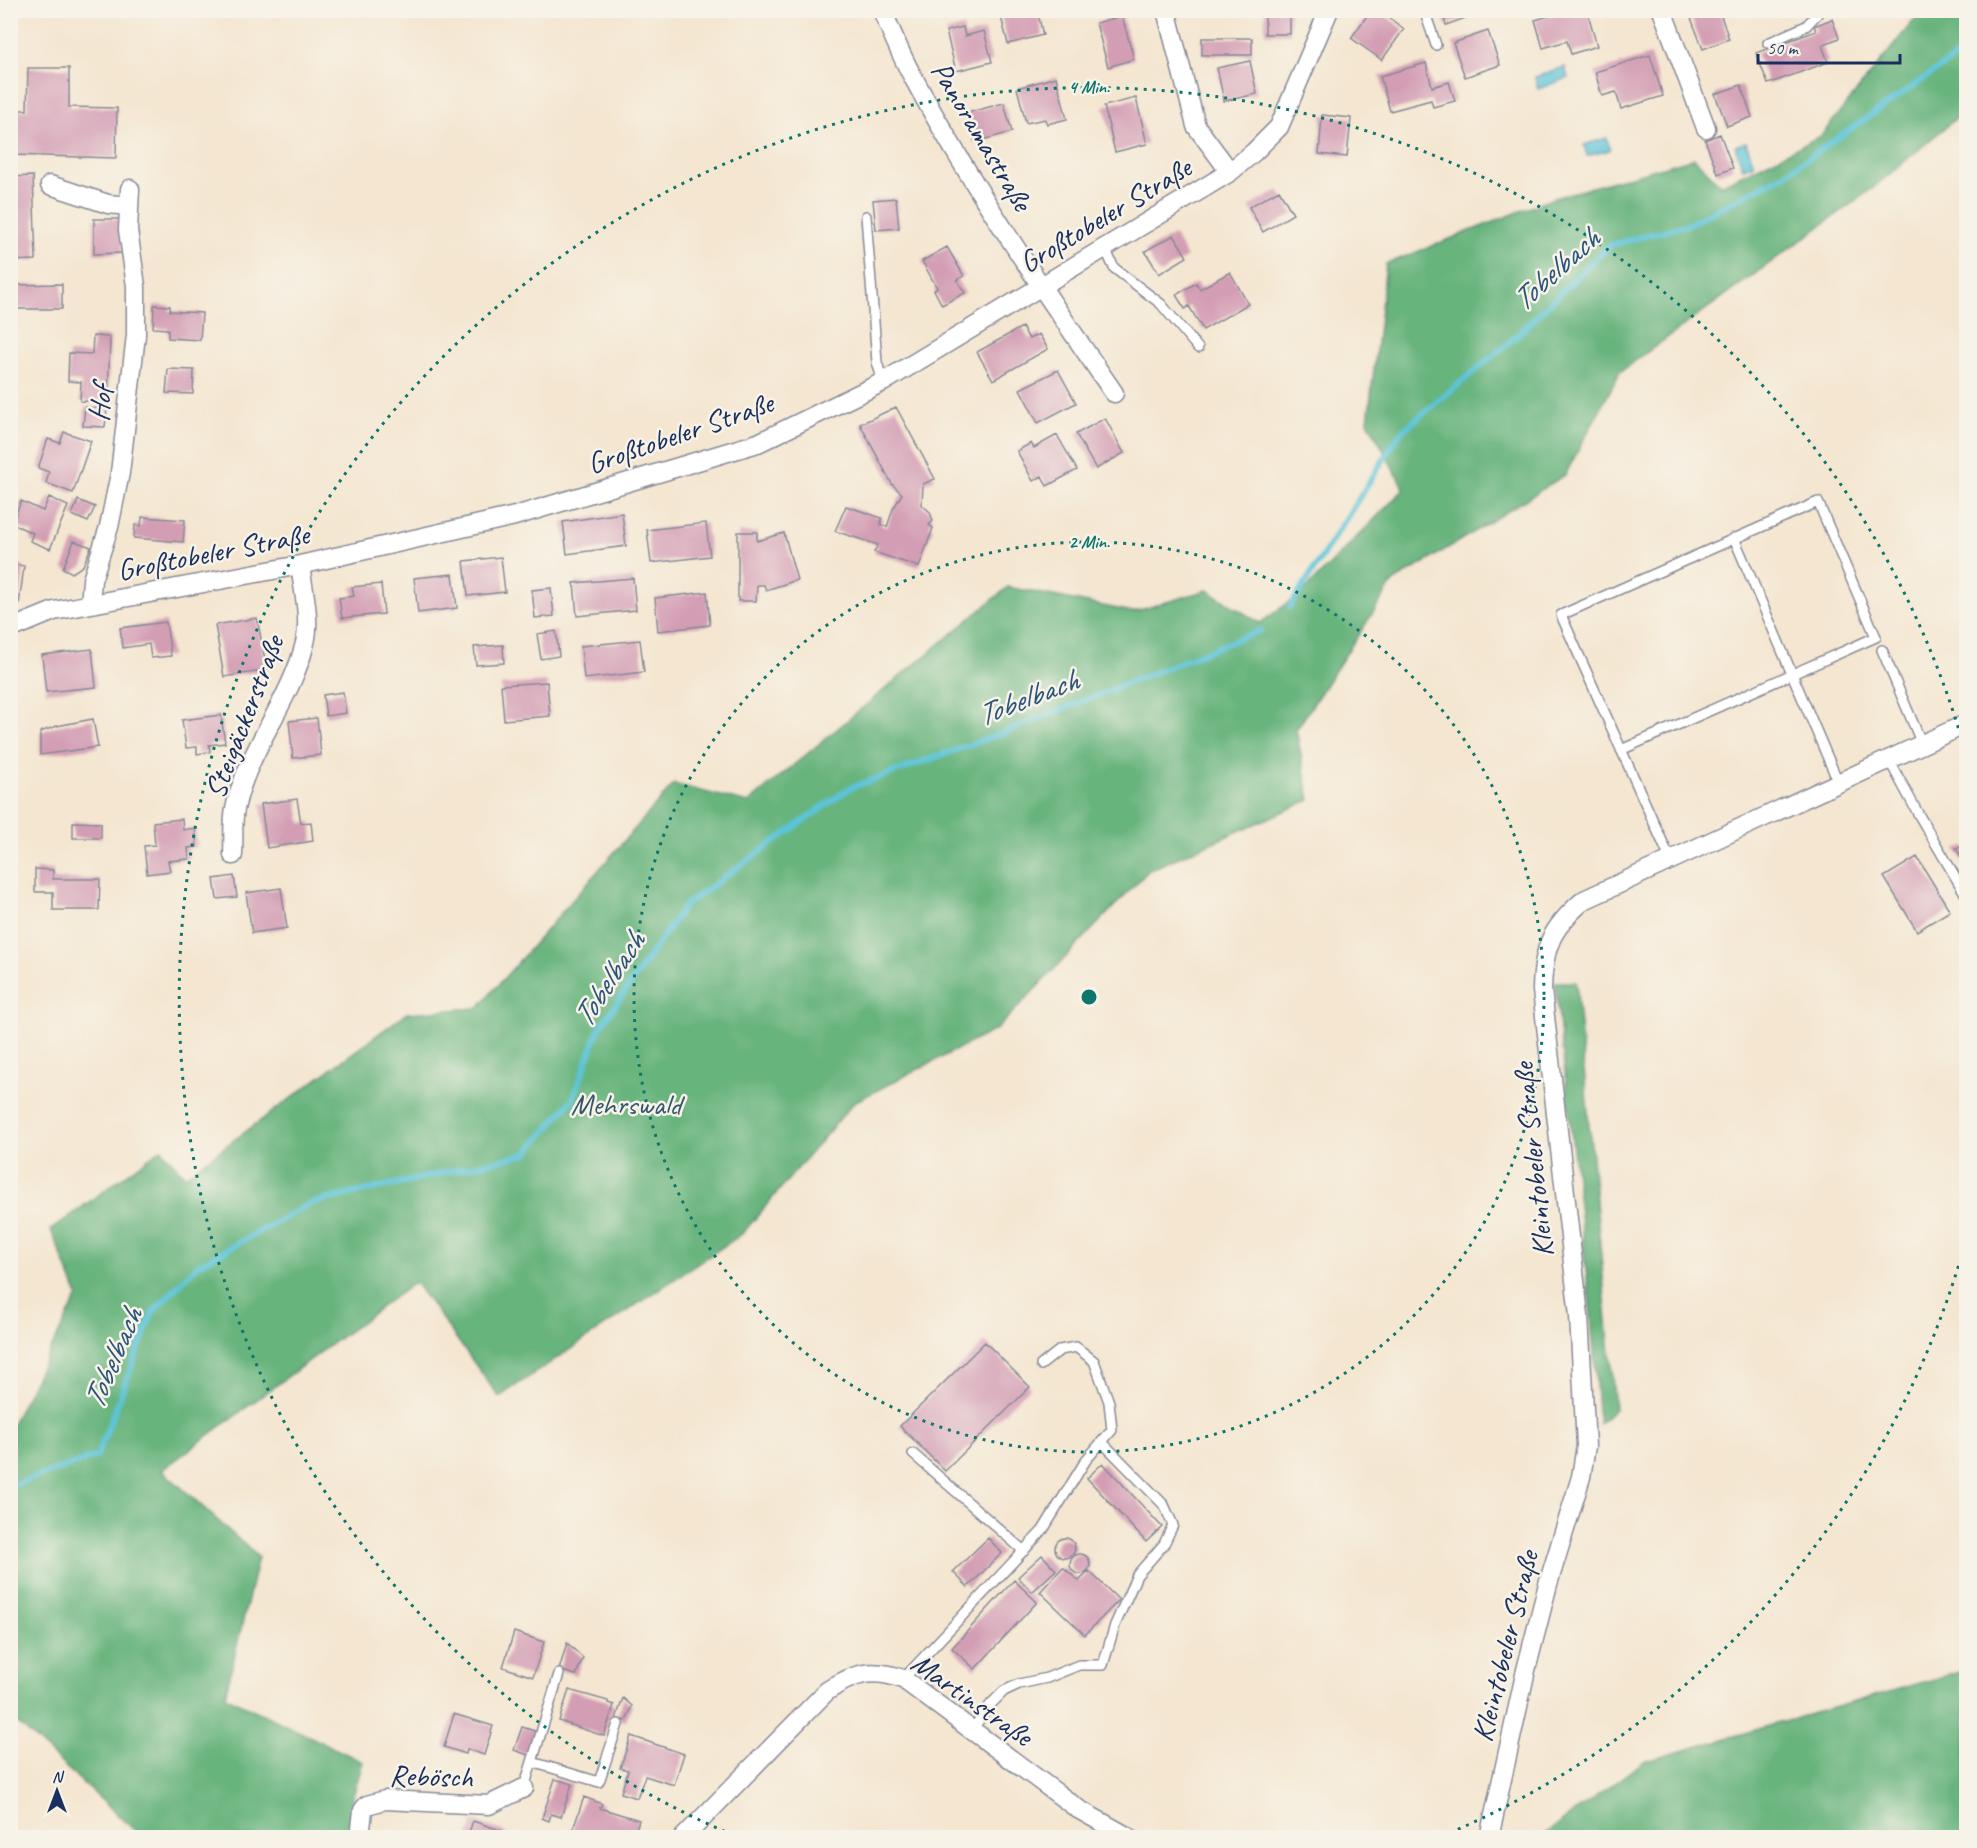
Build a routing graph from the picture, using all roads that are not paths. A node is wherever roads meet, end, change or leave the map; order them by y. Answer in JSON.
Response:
{"nodes":[{"id":1,"x":882,"y":10,"type":"edge"},
{"id":2,"x":1166,"y":10,"type":"edge"},
{"id":3,"x":1329,"y":10,"type":"edge"},
{"id":4,"x":1424,"y":10,"type":"edge"},
{"id":5,"x":1662,"y":10,"type":"edge"},
{"id":6,"x":1821,"y":10,"type":"edge"},
{"id":7,"x":1768,"y":43,"type":"dead end"},
{"id":8,"x":1436,"y":45,"type":"dead end"},
{"id":9,"x":1706,"y":128,"type":"dead end"},
{"id":10,"x":1230,"y":172,"type":"junction"},
{"id":11,"x":50,"y":185,"type":"dead end"},
{"id":12,"x":866,"y":216,"type":"dead end"},
{"id":13,"x":1105,"y":248,"type":"junction"},
{"id":14,"x":1041,"y":286,"type":"junction"},
{"id":15,"x":1198,"y":348,"type":"dead end"},
{"id":16,"x":883,"y":382,"type":"junction"},
{"id":17,"x":1114,"y":393,"type":"dead end"},
{"id":18,"x":1734,"y":538,"type":"junction"},
{"id":19,"x":300,"y":565,"type":"junction"},
{"id":20,"x":90,"y":604,"type":"junction"},
{"id":21,"x":10,"y":629,"type":"edge"},
{"id":22,"x":1882,"y":650,"type":"dead end"},
{"id":23,"x":1792,"y":675,"type":"junction"},
{"id":24,"x":1966,"y":724,"type":"edge"},
{"id":25,"x":1922,"y":744,"type":"junction"},
{"id":26,"x":1622,"y":750,"type":"junction"},
{"id":27,"x":1889,"y":760,"type":"junction"},
{"id":28,"x":1839,"y":784,"type":"junction"},
{"id":29,"x":233,"y":855,"type":"dead end"},
{"id":30,"x":1671,"y":861,"type":"junction"},
{"id":31,"x":1966,"y":895,"type":"edge"},
{"id":32,"x":1041,"y":1365,"type":"dead end"},
{"id":33,"x":1102,"y":1442,"type":"junction"},
{"id":34,"x":913,"y":1454,"type":"dead end"},
{"id":35,"x":1024,"y":1551,"type":"junction"},
{"id":36,"x":559,"y":1674,"type":"dead end"},
{"id":37,"x":903,"y":1679,"type":"junction"},
{"id":38,"x":618,"y":1724,"type":"dead end"},
{"id":39,"x":971,"y":1731,"type":"junction"},
{"id":40,"x":532,"y":1762,"type":"junction"},
{"id":41,"x":524,"y":1788,"type":"joint"},
{"id":42,"x":360,"y":1838,"type":"edge"},
{"id":43,"x":683,"y":1838,"type":"edge"},
{"id":44,"x":1130,"y":1838,"type":"edge"},
{"id":45,"x":1489,"y":1838,"type":"edge"}],
"edges":[{"from":1,"to":14,"type":"street","name":"Panoramastraße"},
{"from":2,"to":10,"type":"street"},
{"from":3,"to":10,"type":"street","name":"Großtobeler Straße"},
{"from":4,"to":8,"type":"lane"},
{"from":5,"to":9,"type":"street"},
{"from":6,"to":7,"type":"lane"},
{"from":10,"to":13,"type":"street","name":"Großtobeler Straße"},
{"from":11,"to":20,"type":"street","name":"Hof"},
{"from":12,"to":16,"type":"lane"},
{"from":13,"to":14,"type":"street","name":"Großtobeler Straße"},
{"from":13,"to":15,"type":"lane"},
{"from":14,"to":16,"type":"street","name":"Großtobeler Straße"},
{"from":14,"to":17,"type":"street","name":"Panoramastraße"},
{"from":16,"to":19,"type":"street","name":"Großtobeler Straße"},
{"from":18,"to":23,"type":"lane"},
{"from":18,"to":23,"type":"lane"},
{"from":18,"to":26,"type":"lane"},
{"from":19,"to":20,"type":"street","name":"Großtobeler Straße"},
{"from":19,"to":29,"type":"street","name":"Steigäckerstraße"},
{"from":20,"to":21,"type":"street","name":"Großtobeler Straße"},
{"from":22,"to":25,"type":"lane"},
{"from":23,"to":26,"type":"lane"},
{"from":23,"to":28,"type":"lane"},
{"from":24,"to":25,"type":"street","name":"Kleintobeler Straße"},
{"from":25,"to":27,"type":"street","name":"Kleintobeler Straße"},
{"from":26,"to":30,"type":"lane"},
{"from":27,"to":28,"type":"street","name":"Kleintobeler Straße"},
{"from":27,"to":31,"type":"lane"},
{"from":28,"to":30,"type":"street","name":"Kleintobeler Straße"},
{"from":30,"to":45,"type":"street","name":"Kleintobeler Straße"},
{"from":32,"to":33,"type":"lane"},
{"from":33,"to":35,"type":"lane"},
{"from":33,"to":39,"type":"lane"},
{"from":34,"to":35,"type":"lane"},
{"from":35,"to":37,"type":"lane"},
{"from":36,"to":40,"type":"lane"},
{"from":37,"to":39,"type":"street","name":"Martinstraße"},
{"from":37,"to":43,"type":"street","name":"Martinstraße"},
{"from":38,"to":40,"type":"lane"},
{"from":39,"to":44,"type":"street","name":"Martinstraße"},
{"from":40,"to":41,"type":"lane"},
{"from":41,"to":42,"type":"street","name":"Rebösch"}]}
